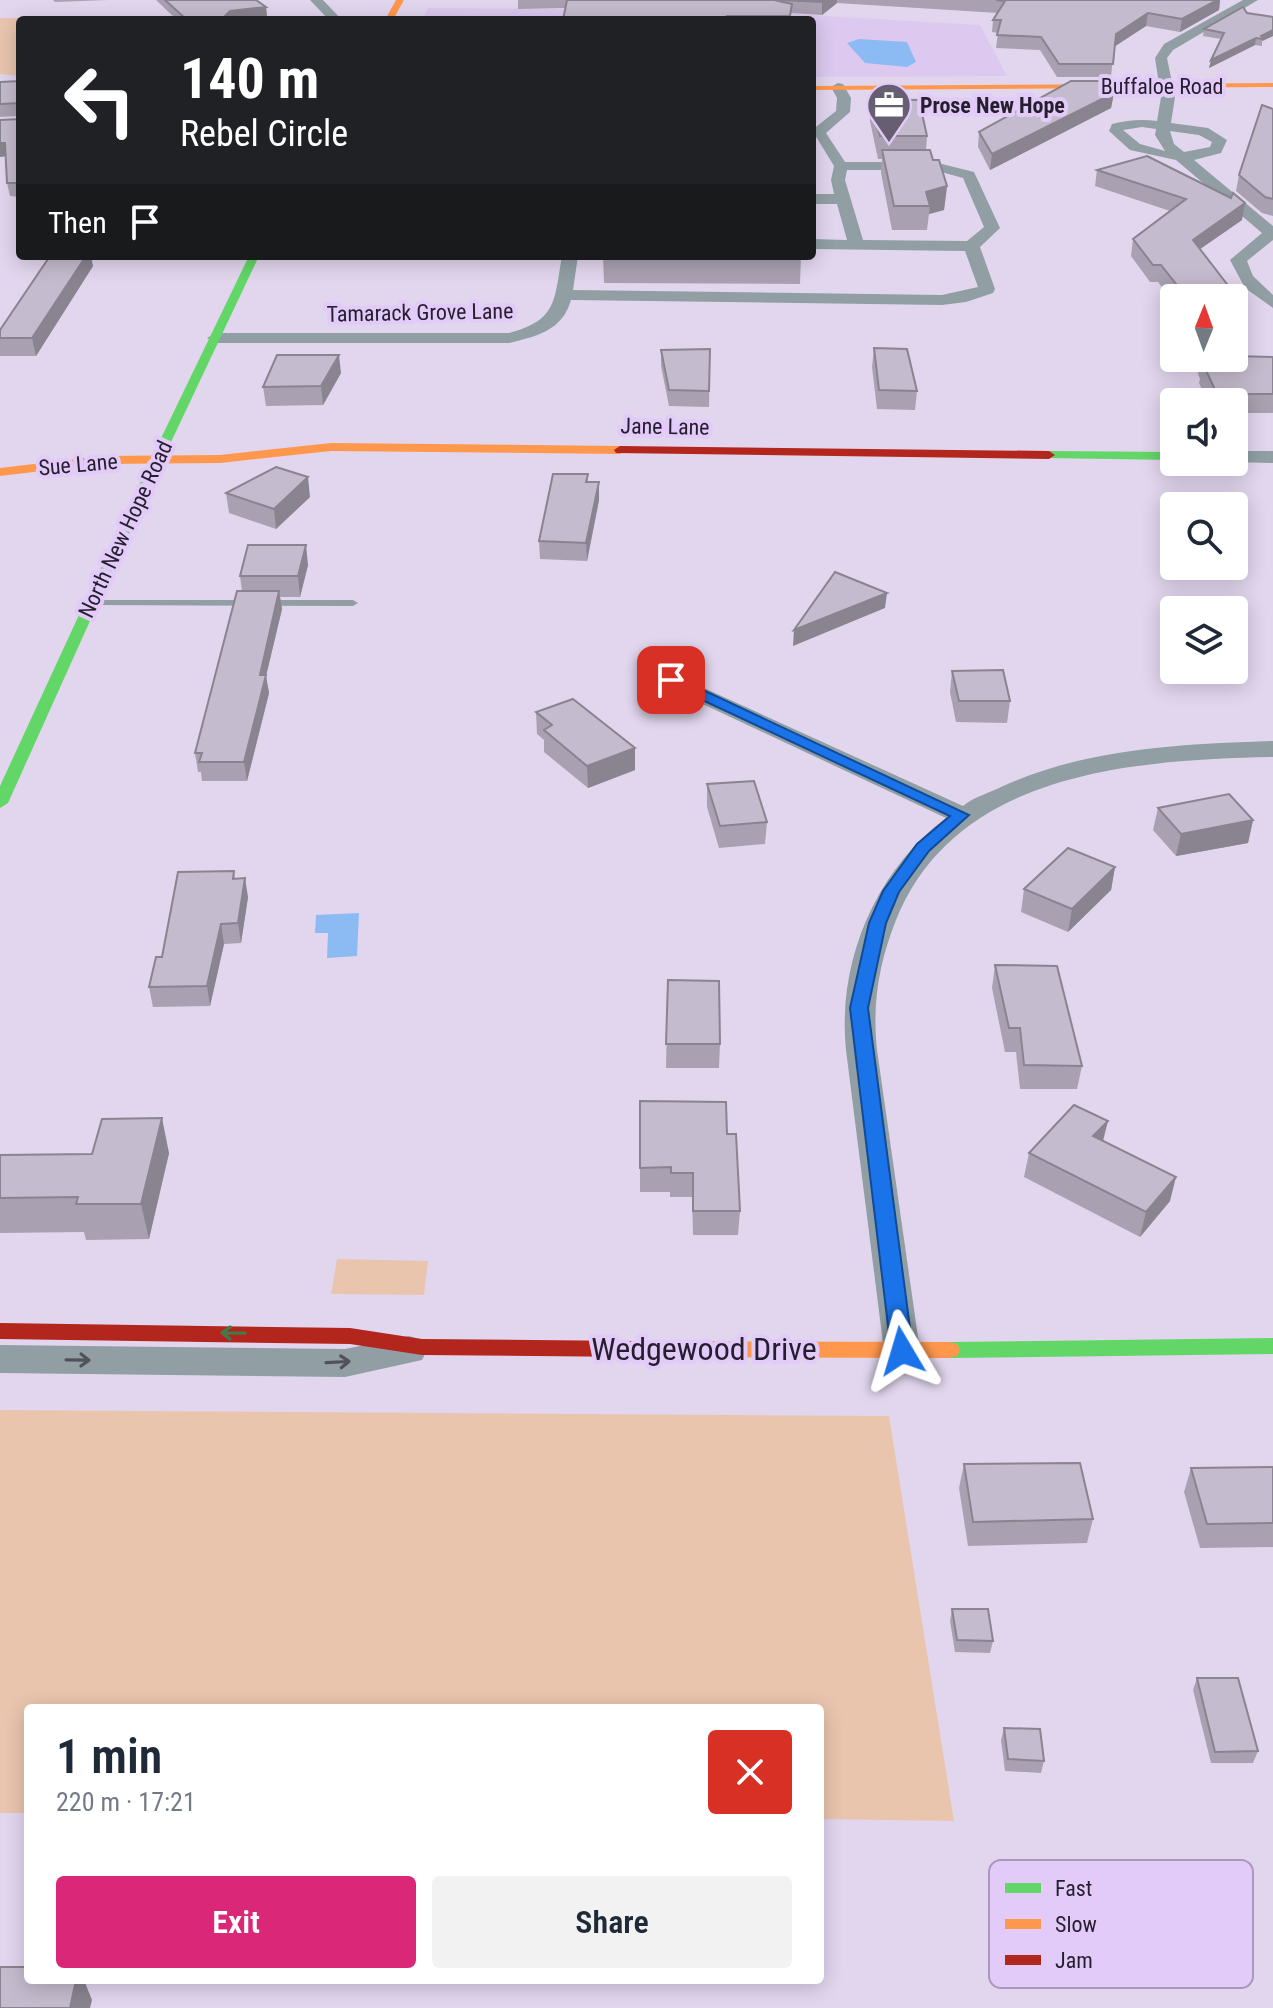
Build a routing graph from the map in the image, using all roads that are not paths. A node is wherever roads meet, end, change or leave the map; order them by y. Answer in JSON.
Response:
{"nodes":[{"id":1,"x":316,"y":0,"type":"edge"},
{"id":2,"x":1217,"y":3,"type":"edge"},
{"id":3,"x":1252,"y":4,"type":"edge"},
{"id":4,"x":332,"y":16,"type":"edge"},
{"id":5,"x":1273,"y":85,"type":"edge"},
{"id":6,"x":838,"y":87,"type":"junction"},
{"id":7,"x":816,"y":88,"type":"edge"},
{"id":8,"x":1166,"y":88,"type":"junction"},
{"id":9,"x":1162,"y":124,"type":"junction"},
{"id":10,"x":816,"y":131,"type":"edge"},
{"id":11,"x":816,"y":134,"type":"edge"},
{"id":12,"x":1178,"y":155,"type":"junction"},
{"id":13,"x":835,"y":175,"type":"junction"},
{"id":14,"x":816,"y":199,"type":"edge"},
{"id":15,"x":845,"y":199,"type":"junction"},
{"id":16,"x":1272,"y":234,"type":"edge"},
{"id":17,"x":816,"y":244,"type":"edge"},
{"id":18,"x":856,"y":244,"type":"junction"},
{"id":19,"x":971,"y":246,"type":"junction"},
{"id":20,"x":252,"y":260,"type":"edge"},
{"id":21,"x":569,"y":260,"type":"edge"},
{"id":22,"x":564,"y":295,"type":"junction"},
{"id":23,"x":1273,"y":303,"type":"edge"},
{"id":24,"x":216,"y":338,"type":"junction"},
{"id":25,"x":1160,"y":456,"type":"edge"},
{"id":26,"x":1248,"y":457,"type":"edge"},
{"id":27,"x":1273,"y":457,"type":"edge"},
{"id":28,"x":157,"y":459,"type":"junction"},
{"id":29,"x":0,"y":472,"type":"edge"},
{"id":30,"x":92,"y":603,"type":"junction"},
{"id":31,"x":353,"y":603,"type":"dead end"},
{"id":32,"x":671,"y":680,"type":"dead end"},
{"id":33,"x":1273,"y":749,"type":"edge"},
{"id":34,"x":2,"y":793,"type":"edge"},
{"id":35,"x":961,"y":815,"type":"junction"},
{"id":36,"x":0,"y":1331,"type":"edge"},
{"id":37,"x":1273,"y":1346,"type":"edge"},
{"id":38,"x":422,"y":1347,"type":"junction"},
{"id":39,"x":902,"y":1351,"type":"junction"},
{"id":40,"x":0,"y":1359,"type":"edge"}],
"edges":[{"from":1,"to":4,"type":"street"},
{"from":2,"to":3,"type":"street"},
{"from":3,"to":8,"type":"street"},
{"from":5,"to":8,"type":"main road","name":"Buffaloe Road"},
{"from":6,"to":7,"type":"main road","name":"Buffaloe Road"},
{"from":6,"to":8,"type":"main road","name":"Buffaloe Road"},
{"from":6,"to":10,"type":"street"},
{"from":8,"to":9,"type":"street"},
{"from":9,"to":12,"type":"street"},
{"from":9,"to":12,"type":"street"},
{"from":9,"to":12,"type":"street"},
{"from":11,"to":13,"type":"street"},
{"from":12,"to":16,"type":"street"},
{"from":13,"to":15,"type":"street"},
{"from":13,"to":19,"type":"street"},
{"from":14,"to":15,"type":"street"},
{"from":15,"to":18,"type":"street"},
{"from":16,"to":23,"type":"street"},
{"from":17,"to":18,"type":"street"},
{"from":18,"to":19,"type":"street"},
{"from":19,"to":22,"type":"street"},
{"from":20,"to":24,"type":"main road","name":"North New Hope Road"},
{"from":21,"to":22,"type":"street","name":"Tamarack Grove Lane"},
{"from":22,"to":24,"type":"street","name":"Tamarack Grove Lane"},
{"from":24,"to":28,"type":"main road","name":"North New Hope Road"},
{"from":25,"to":28,"type":"main road","name":"Jane Lane"},
{"from":26,"to":27,"type":"street"},
{"from":28,"to":29,"type":"main road","name":"Sue Lane"},
{"from":28,"to":30,"type":"main road","name":"North New Hope Road"},
{"from":30,"to":31,"type":"lane"},
{"from":30,"to":34,"type":"main road","name":"North New Hope Road"},
{"from":32,"to":35,"type":"street"},
{"from":33,"to":35,"type":"street"},
{"from":35,"to":39,"type":"street"},
{"from":38,"to":36,"type":"main road","name":"Wedgewood Drive","one_way":true},
{"from":37,"to":39,"type":"main road","name":"Wedgewood Drive"},
{"from":38,"to":39,"type":"main road","name":"Wedgewood Drive"},
{"from":40,"to":38,"type":"street","name":"Wedgewood Drive","one_way":true}]}
